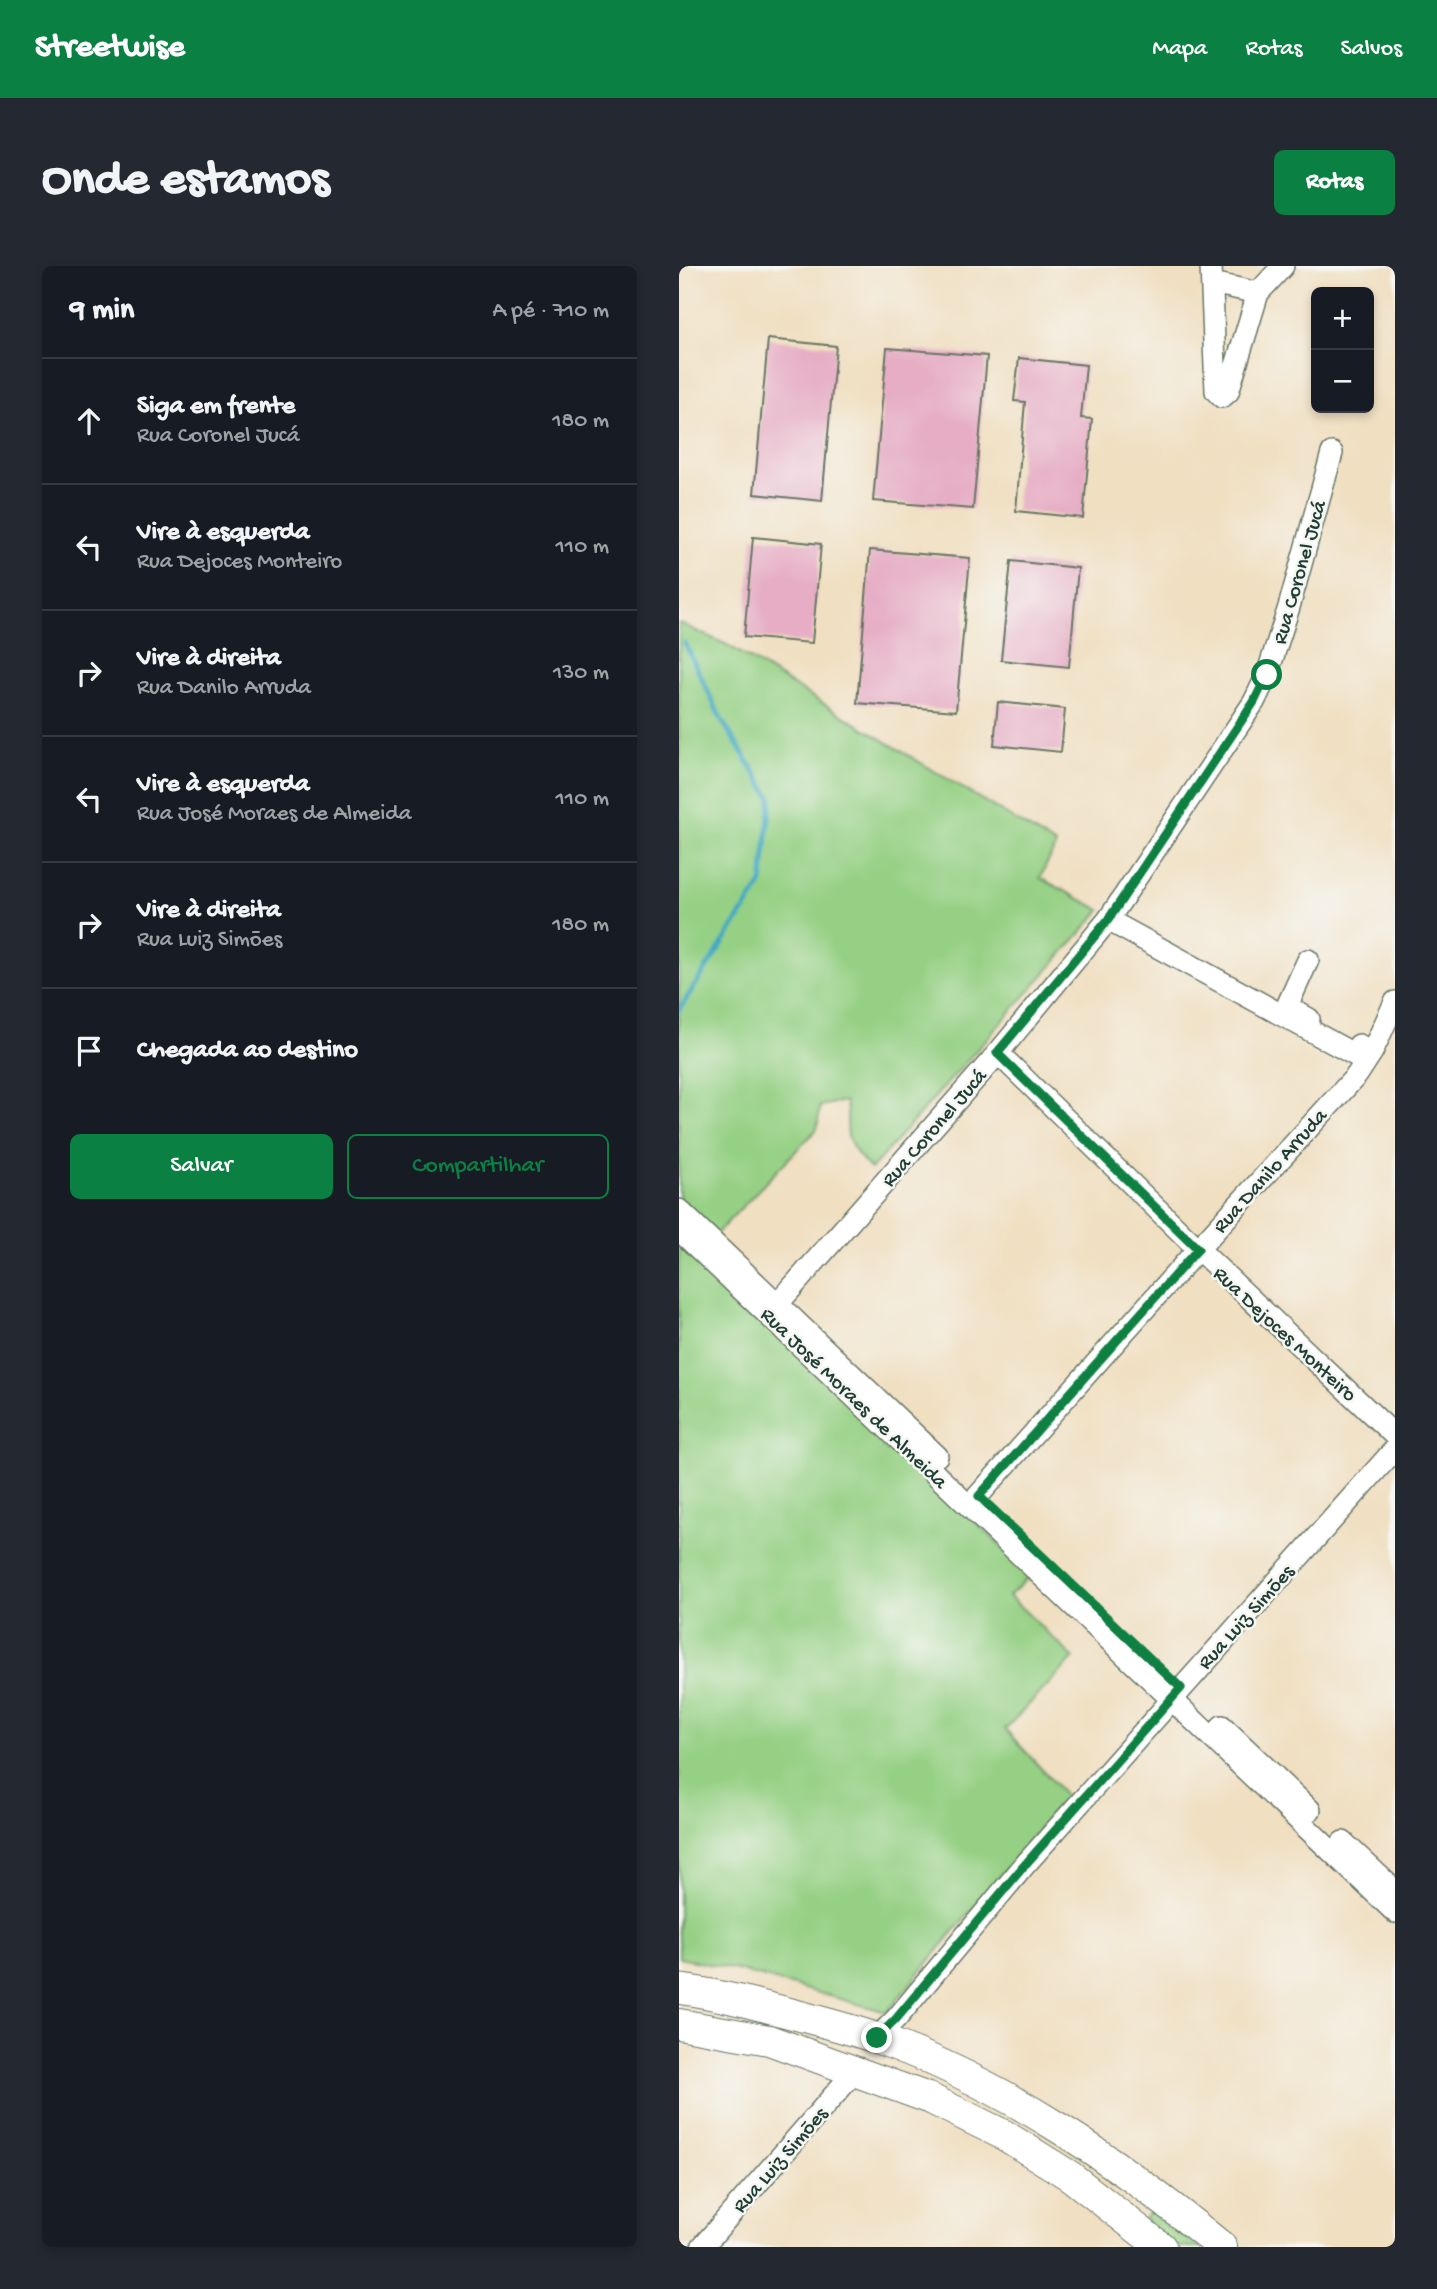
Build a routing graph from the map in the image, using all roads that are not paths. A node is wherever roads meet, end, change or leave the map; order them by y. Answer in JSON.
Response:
{"nodes":[{"id":1,"x":1283,"y":266,"type":"edge"},
{"id":2,"x":1211,"y":274,"type":"edge"},
{"id":3,"x":1258,"y":293,"type":"junction"},
{"id":4,"x":1332,"y":453,"type":"dead end"},
{"id":5,"x":1108,"y":920,"type":"junction"},
{"id":6,"x":1308,"y":960,"type":"dead end"},
{"id":7,"x":1395,"y":1002,"type":"edge"},
{"id":8,"x":997,"y":1053,"type":"junction"},
{"id":9,"x":1369,"y":1056,"type":"junction"},
{"id":10,"x":679,"y":1210,"type":"edge"},
{"id":11,"x":679,"y":1230,"type":"edge"},
{"id":12,"x":1198,"y":1249,"type":"junction"},
{"id":13,"x":773,"y":1310,"type":"junction"},
{"id":14,"x":1395,"y":1436,"type":"edge"},
{"id":15,"x":1395,"y":1449,"type":"edge"},
{"id":16,"x":974,"y":1501,"type":"junction"},
{"id":17,"x":1177,"y":1693,"type":"junction"},
{"id":18,"x":1388,"y":1885,"type":"edge"},
{"id":19,"x":1395,"y":1912,"type":"edge"},
{"id":20,"x":679,"y":1989,"type":"edge"},
{"id":21,"x":679,"y":2024,"type":"edge"},
{"id":22,"x":877,"y":2038,"type":"junction"},
{"id":23,"x":856,"y":2070,"type":"junction"},
{"id":24,"x":702,"y":2247,"type":"edge"},
{"id":25,"x":1161,"y":2247,"type":"edge"},
{"id":26,"x":1222,"y":2247,"type":"edge"}],
"edges":[{"from":1,"to":3,"type":"street"},
{"from":2,"to":3,"type":"street"},
{"from":2,"to":3,"type":"street"},
{"from":4,"to":5,"type":"street","name":"Rua Coronel Jucá"},
{"from":5,"to":8,"type":"street","name":"Rua Coronel Jucá"},
{"from":5,"to":9,"type":"street"},
{"from":6,"to":9,"type":"street"},
{"from":7,"to":9,"type":"street","name":"Rua Danilo Arruda"},
{"from":8,"to":12,"type":"street","name":"Rua Dejoces Monteiro"},
{"from":8,"to":13,"type":"street","name":"Rua Coronel Jucá"},
{"from":9,"to":12,"type":"street","name":"Rua Danilo Arruda"},
{"from":10,"to":13,"type":"street","name":"Rua José Moraes de Almeida"},
{"from":11,"to":13,"type":"street","name":"Rua José Moraes de Almeida"},
{"from":12,"to":14,"type":"street","name":"Rua Dejoces Monteiro"},
{"from":12,"to":16,"type":"street","name":"Rua Danilo Arruda"},
{"from":13,"to":16,"type":"street","name":"Rua José Moraes de Almeida"},
{"from":15,"to":17,"type":"street","name":"Rua Luiz Simões"},
{"from":16,"to":17,"type":"street","name":"Rua José Moraes de Almeida"},
{"from":17,"to":18,"type":"street","name":"Rua José Moraes de Almeida"},
{"from":17,"to":22,"type":"street","name":"Rua Luiz Simões"},
{"from":18,"to":19,"type":"street","name":"Rua José Moraes de Almeida"},
{"from":20,"to":22,"type":"highway"},
{"from":21,"to":23,"type":"highway"},
{"from":22,"to":26,"type":"highway"},
{"from":23,"to":24,"type":"street","name":"Rua Luiz Simões"},
{"from":23,"to":25,"type":"highway"}]}
